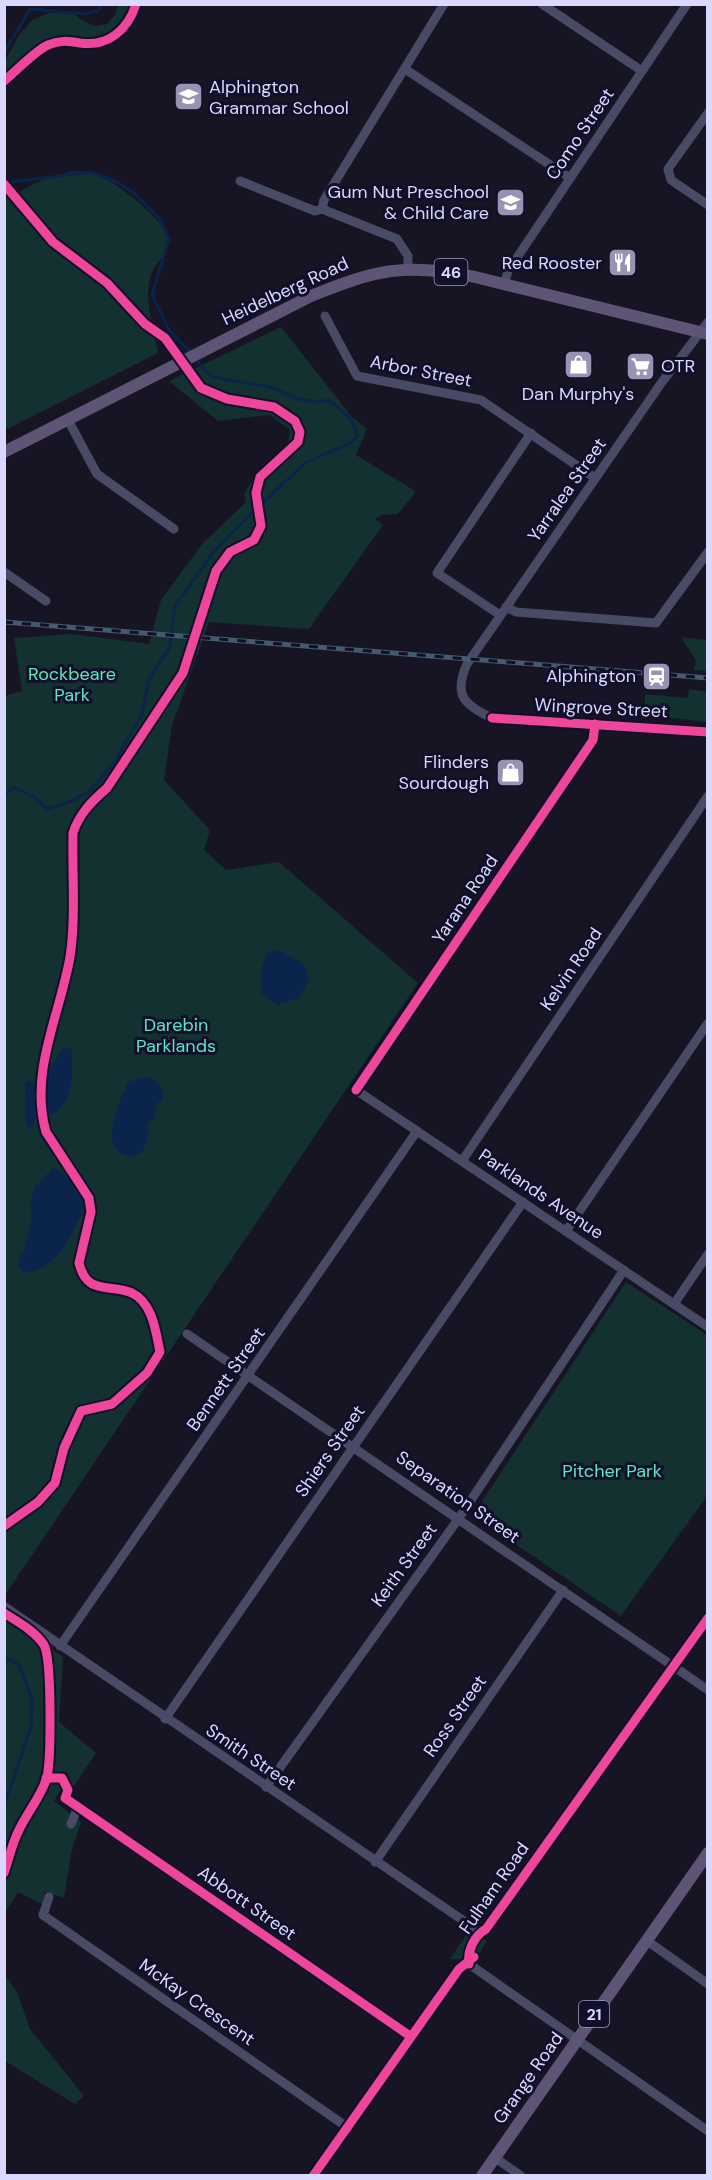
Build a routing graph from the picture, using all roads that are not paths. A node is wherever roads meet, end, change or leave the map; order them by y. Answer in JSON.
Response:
{"nodes":[{"id":1,"x":444,"y":4,"type":"edge"},
{"id":2,"x":542,"y":4,"type":"edge"},
{"id":3,"x":687,"y":4,"type":"edge"},
{"id":4,"x":405,"y":69,"type":"junction"},
{"id":5,"x":642,"y":71,"type":"junction"},
{"id":6,"x":708,"y":113,"type":"edge"},
{"id":7,"x":570,"y":178,"type":"junction"},
{"id":8,"x":240,"y":181,"type":"dead end"},
{"id":9,"x":708,"y":205,"type":"edge"},
{"id":10,"x":322,"y":209,"type":"junction"},
{"id":11,"x":408,"y":267,"type":"junction"},
{"id":12,"x":504,"y":285,"type":"junction"},
{"id":13,"x":324,"y":316,"type":"dead end"},
{"id":14,"x":705,"y":329,"type":"edge"},
{"id":15,"x":68,"y":420,"type":"junction"},
{"id":16,"x":531,"y":433,"type":"junction"},
{"id":17,"x":4,"y":452,"type":"edge"},
{"id":18,"x":595,"y":478,"type":"junction"},
{"id":19,"x":174,"y":529,"type":"dead end"},
{"id":20,"x":708,"y":552,"type":"edge"},
{"id":21,"x":4,"y":572,"type":"edge"},
{"id":22,"x":46,"y":601,"type":"dead end"},
{"id":23,"x":503,"y":611,"type":"junction"},
{"id":24,"x":460,"y":681,"type":"joint"},
{"id":25,"x":595,"y":724,"type":"junction"},
{"id":26,"x":708,"y":732,"type":"edge"},
{"id":27,"x":708,"y":796,"type":"edge"},
{"id":28,"x":708,"y":1023,"type":"edge"},
{"id":29,"x":356,"y":1090,"type":"joint"},
{"id":30,"x":417,"y":1131,"type":"junction"},
{"id":31,"x":462,"y":1161,"type":"junction"},
{"id":32,"x":523,"y":1202,"type":"junction"},
{"id":33,"x":566,"y":1231,"type":"junction"},
{"id":34,"x":708,"y":1254,"type":"edge"},
{"id":35,"x":624,"y":1270,"type":"junction"},
{"id":36,"x":674,"y":1304,"type":"junction"},
{"id":37,"x":708,"y":1327,"type":"edge"},
{"id":38,"x":187,"y":1334,"type":"dead end"},
{"id":39,"x":249,"y":1374,"type":"junction"},
{"id":40,"x":354,"y":1446,"type":"junction"},
{"id":41,"x":459,"y":1518,"type":"junction"},
{"id":42,"x":563,"y":1590,"type":"junction"},
{"id":43,"x":5,"y":1607,"type":"edge"},
{"id":44,"x":708,"y":1618,"type":"edge"},
{"id":45,"x":60,"y":1646,"type":"junction"},
{"id":46,"x":672,"y":1665,"type":"junction"},
{"id":47,"x":708,"y":1690,"type":"edge"},
{"id":48,"x":165,"y":1719,"type":"junction"},
{"id":49,"x":266,"y":1787,"type":"junction"},
{"id":50,"x":65,"y":1798,"type":"dead end"},
{"id":51,"x":78,"y":1807,"type":"junction"},
{"id":52,"x":71,"y":1824,"type":"dead end"},
{"id":53,"x":708,"y":1854,"type":"edge"},
{"id":54,"x":375,"y":1862,"type":"junction"},
{"id":55,"x":49,"y":1897,"type":"dead end"},
{"id":56,"x":480,"y":1932,"type":"joint"},
{"id":57,"x":646,"y":1940,"type":"junction"},
{"id":58,"x":708,"y":1984,"type":"edge"},
{"id":59,"x":410,"y":2036,"type":"junction"},
{"id":60,"x":577,"y":2039,"type":"junction"},
{"id":61,"x":347,"y":2127,"type":"junction"},
{"id":62,"x":708,"y":2131,"type":"edge"},
{"id":63,"x":494,"y":2157,"type":"junction"},
{"id":64,"x":312,"y":2175,"type":"edge"},
{"id":65,"x":482,"y":2175,"type":"edge"},
{"id":66,"x":521,"y":2175,"type":"edge"}],
"edges":[{"from":1,"to":4,"type":"street"},
{"from":2,"to":5,"type":"street"},
{"from":3,"to":5,"type":"street","name":"Como Street"},
{"from":4,"to":7,"type":"street"},
{"from":4,"to":10,"type":"street"},
{"from":5,"to":7,"type":"street","name":"Como Street"},
{"from":6,"to":9,"type":"street"},
{"from":7,"to":12,"type":"street","name":"Como Street"},
{"from":8,"to":10,"type":"street"},
{"from":10,"to":11,"type":"street"},
{"from":11,"to":12,"type":"main road","name":"Heidelberg Road","number":"46"},
{"from":11,"to":15,"type":"main road","name":"Heidelberg Road","number":"46"},
{"from":12,"to":14,"type":"main road","name":"Heidelberg Road","number":"46"},
{"from":13,"to":16,"type":"street","name":"Arbor Street"},
{"from":14,"to":18,"type":"street","name":"Yarralea Street"},
{"from":15,"to":17,"type":"main road","name":"Heidelberg Road","number":"46"},
{"from":15,"to":19,"type":"street"},
{"from":16,"to":18,"type":"street","name":"Arbor Street"},
{"from":16,"to":23,"type":"street"},
{"from":18,"to":23,"type":"street","name":"Yarralea Street"},
{"from":20,"to":23,"type":"street"},
{"from":21,"to":22,"type":"street"},
{"from":23,"to":24,"type":"street","name":"Yarralea Street"},
{"from":24,"to":25,"type":"street","name":"Wingrove Street"},
{"from":25,"to":26,"type":"street","name":"Wingrove Street"},
{"from":25,"to":29,"type":"street","name":"Yarana Road"},
{"from":27,"to":31,"type":"street","name":"Kelvin Road"},
{"from":28,"to":33,"type":"street"},
{"from":29,"to":30,"type":"street","name":"Parklands Avenue"},
{"from":30,"to":31,"type":"street","name":"Parklands Avenue"},
{"from":30,"to":39,"type":"street","name":"Bennett Street"},
{"from":31,"to":32,"type":"street","name":"Parklands Avenue"},
{"from":32,"to":33,"type":"street","name":"Parklands Avenue"},
{"from":32,"to":40,"type":"street","name":"Shiers Street"},
{"from":33,"to":35,"type":"street","name":"Parklands Avenue"},
{"from":34,"to":36,"type":"street"},
{"from":35,"to":36,"type":"street","name":"Parklands Avenue"},
{"from":35,"to":41,"type":"street","name":"Keith Street"},
{"from":36,"to":37,"type":"street","name":"Parklands Avenue"},
{"from":38,"to":39,"type":"street","name":"Separation Street"},
{"from":39,"to":40,"type":"street","name":"Separation Street"},
{"from":39,"to":45,"type":"street","name":"Bennett Street"},
{"from":40,"to":41,"type":"street","name":"Separation Street"},
{"from":40,"to":48,"type":"street","name":"Shiers Street"},
{"from":41,"to":42,"type":"street","name":"Separation Street"},
{"from":41,"to":49,"type":"street","name":"Keith Street"},
{"from":42,"to":46,"type":"street","name":"Separation Street"},
{"from":42,"to":54,"type":"street","name":"Ross Street"},
{"from":43,"to":45,"type":"street","name":"Smith Street"},
{"from":44,"to":46,"type":"street","name":"Fulham Road"},
{"from":45,"to":48,"type":"street","name":"Smith Street"},
{"from":46,"to":47,"type":"street","name":"Separation Street"},
{"from":46,"to":56,"type":"street","name":"Fulham Road"},
{"from":48,"to":49,"type":"street","name":"Smith Street"},
{"from":49,"to":54,"type":"street","name":"Smith Street"},
{"from":50,"to":51,"type":"street","name":"Abbott Street"},
{"from":51,"to":52,"type":"street"},
{"from":51,"to":59,"type":"street","name":"Abbott Street"},
{"from":53,"to":57,"type":"main road","name":"Grange Road","number":"21"},
{"from":54,"to":56,"type":"street","name":"Smith Street"},
{"from":55,"to":61,"type":"street","name":"McKay Crescent"},
{"from":57,"to":58,"type":"street"},
{"from":57,"to":60,"type":"main road","name":"Grange Road","number":"21"},
{"from":59,"to":60,"type":"street","name":"Fulham Road"},
{"from":59,"to":61,"type":"street","name":"Fulham Road"},
{"from":60,"to":62,"type":"street"},
{"from":60,"to":63,"type":"main road","name":"Grange Road","number":"21"},
{"from":61,"to":64,"type":"street","name":"Fulham Road"},
{"from":63,"to":65,"type":"main road","name":"Grange Road","number":"21"},
{"from":63,"to":66,"type":"street"}]}
